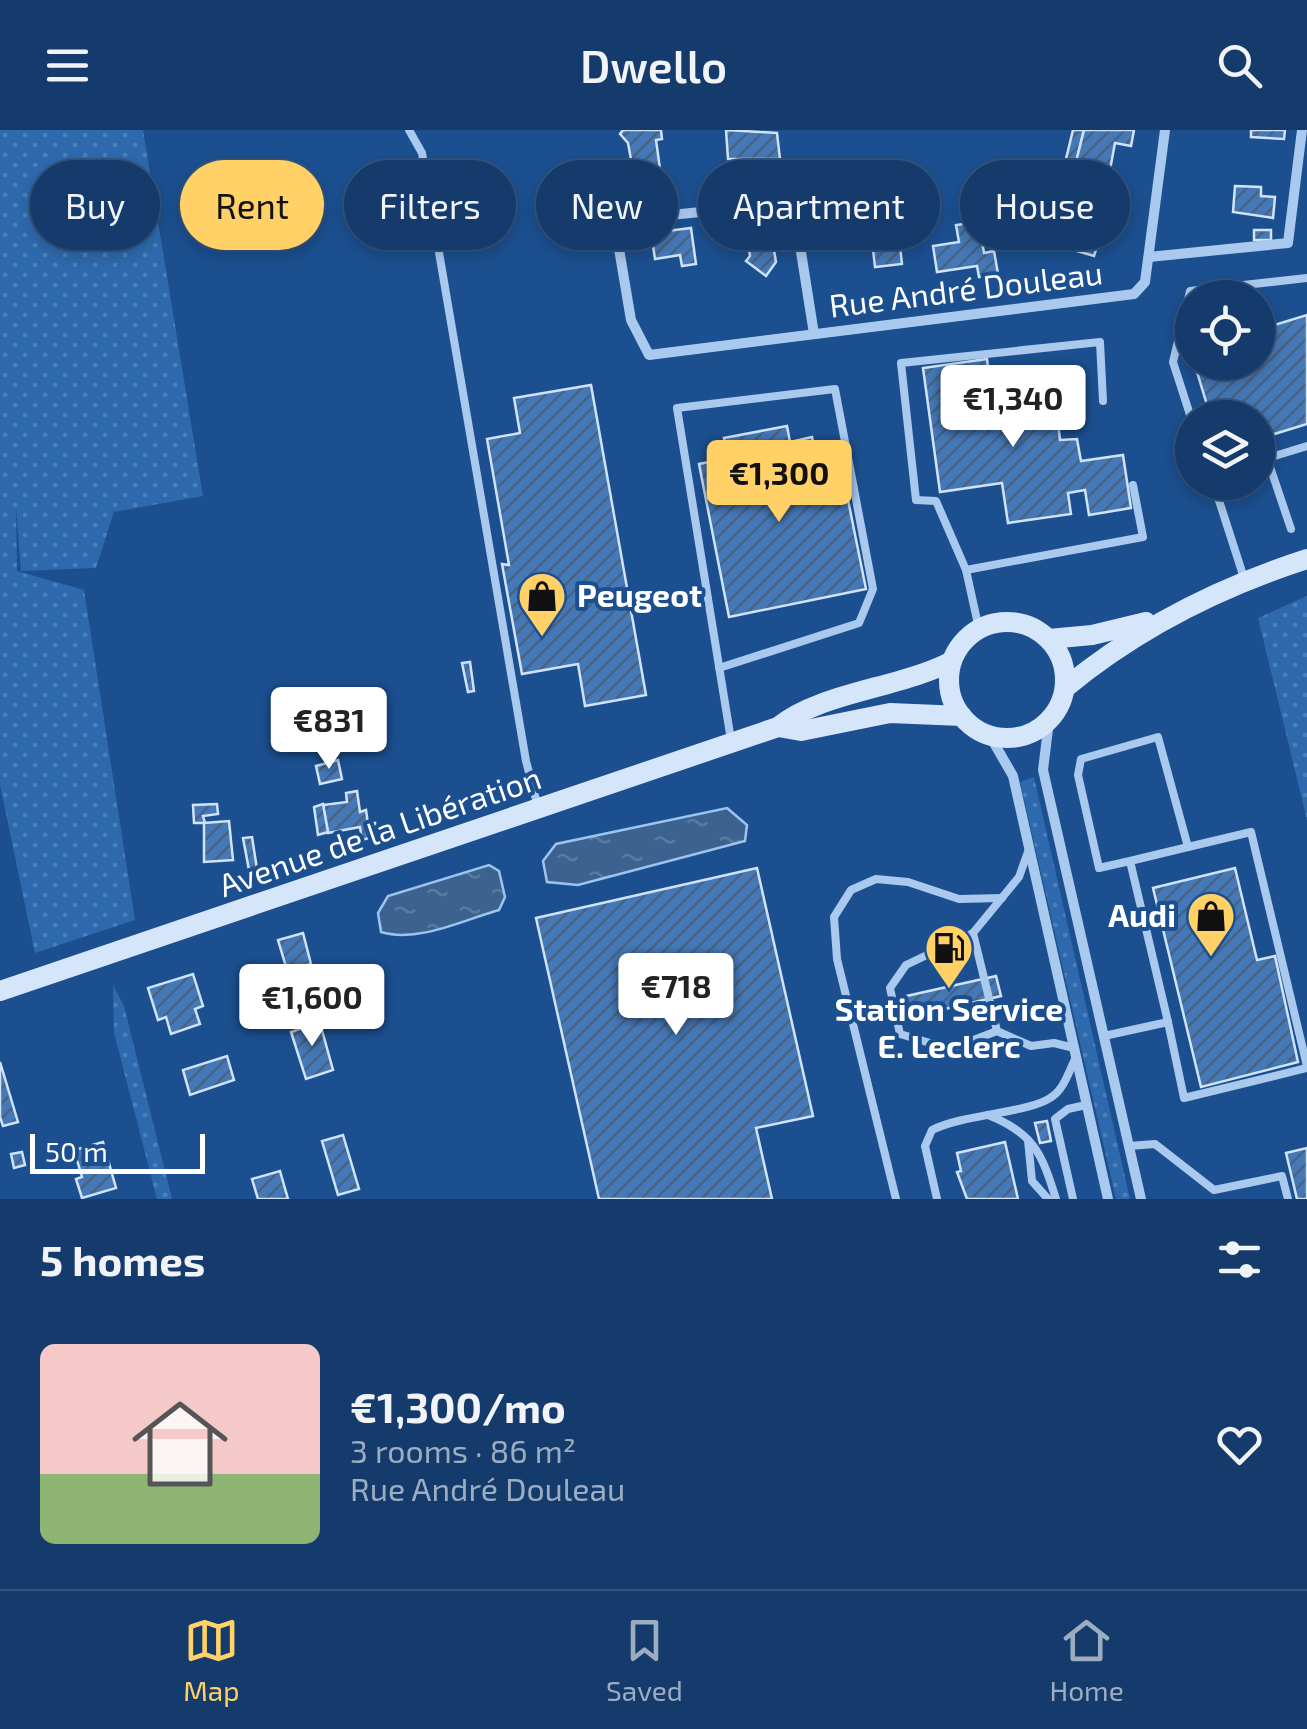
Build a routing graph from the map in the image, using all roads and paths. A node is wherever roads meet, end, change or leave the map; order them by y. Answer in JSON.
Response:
{"nodes":[{"id":1,"x":409,"y":130,"type":"edge"},
{"id":2,"x":1165,"y":130,"type":"edge"},
{"id":3,"x":1302,"y":130,"type":"edge"},
{"id":4,"x":1149,"y":257,"type":"junction"},
{"id":5,"x":1307,"y":278,"type":"edge"},
{"id":6,"x":814,"y":334,"type":"junction"},
{"id":7,"x":1185,"y":400,"type":"edge"},
{"id":8,"x":1103,"y":401,"type":"dead end"},
{"id":9,"x":1307,"y":446,"type":"edge"},
{"id":10,"x":1275,"y":455,"type":"edge"},
{"id":11,"x":1133,"y":485,"type":"dead end"},
{"id":12,"x":1275,"y":490,"type":"edge"},
{"id":13,"x":1219,"y":500,"type":"edge"},
{"id":14,"x":1291,"y":529,"type":"dead end"},
{"id":15,"x":1307,"y":559,"type":"edge"},
{"id":16,"x":966,"y":570,"type":"junction"},
{"id":17,"x":1246,"y":582,"type":"junction"},
{"id":18,"x":1186,"y":609,"type":"junction"},
{"id":19,"x":979,"y":629,"type":"junction"},
{"id":20,"x":1049,"y":639,"type":"junction"},
{"id":21,"x":952,"y":661,"type":"junction"},
{"id":22,"x":719,"y":668,"type":"junction"},
{"id":23,"x":1065,"y":688,"type":"junction"},
{"id":24,"x":962,"y":716,"type":"junction"},
{"id":25,"x":1049,"y":721,"type":"junction"},
{"id":26,"x":778,"y":727,"type":"junction"},
{"id":27,"x":990,"y":736,"type":"junction"},
{"id":28,"x":732,"y":744,"type":"junction"},
{"id":29,"x":540,"y":811,"type":"junction"},
{"id":30,"x":1188,"y":847,"type":"junction"},
{"id":31,"x":1030,"y":848,"type":"junction"},
{"id":32,"x":1130,"y":861,"type":"junction"},
{"id":33,"x":1002,"y":898,"type":"junction"},
{"id":34,"x":973,"y":933,"type":"junction"},
{"id":35,"x":0,"y":991,"type":"edge"},
{"id":36,"x":1168,"y":1022,"type":"junction"},
{"id":37,"x":997,"y":1031,"type":"junction"},
{"id":38,"x":1104,"y":1036,"type":"junction"},
{"id":39,"x":1075,"y":1052,"type":"junction"},
{"id":40,"x":1307,"y":1067,"type":"edge"},
{"id":41,"x":1086,"y":1105,"type":"junction"},
{"id":42,"x":985,"y":1114,"type":"junction"},
{"id":43,"x":1028,"y":1140,"type":"junction"},
{"id":44,"x":1129,"y":1146,"type":"junction"},
{"id":45,"x":1231,"y":1186,"type":"junction"},
{"id":46,"x":896,"y":1199,"type":"edge"},
{"id":47,"x":937,"y":1199,"type":"edge"},
{"id":48,"x":1048,"y":1199,"type":"edge"},
{"id":49,"x":1056,"y":1199,"type":"edge"},
{"id":50,"x":1073,"y":1199,"type":"edge"},
{"id":51,"x":1108,"y":1199,"type":"edge"},
{"id":52,"x":1141,"y":1199,"type":"edge"},
{"id":53,"x":1234,"y":1199,"type":"edge"},
{"id":54,"x":1288,"y":1199,"type":"edge"}],
"edges":[{"from":1,"to":29,"type":"lane"},
{"from":2,"to":4,"type":"street","name":"Rue André Douleau"},
{"from":3,"to":4,"type":"street"},
{"from":4,"to":6,"type":"street","name":"Rue André Douleau"},
{"from":5,"to":7,"type":"lane"},
{"from":6,"to":6,"type":"street","name":"Rue André Douleau"},
{"from":8,"to":16,"type":"lane"},
{"from":9,"to":10,"type":"lane"},
{"from":11,"to":16,"type":"lane"},
{"from":12,"to":14,"type":"lane"},
{"from":13,"to":17,"type":"lane"},
{"from":15,"to":17,"type":"main road"},
{"from":16,"to":19,"type":"lane"},
{"from":17,"to":18,"type":"main road"},
{"from":18,"to":20,"type":"main road"},
{"from":18,"to":23,"type":"main road"},
{"from":19,"to":20,"type":"main road"},
{"from":19,"to":21,"type":"main road"},
{"from":20,"to":23,"type":"main road"},
{"from":21,"to":24,"type":"main road"},
{"from":21,"to":26,"type":"main road","name":"Avenue de la Libération"},
{"from":22,"to":22,"type":"lane"},
{"from":22,"to":28,"type":"lane"},
{"from":23,"to":25,"type":"main road"},
{"from":24,"to":26,"type":"main road","name":"Avenue de la Libération"},
{"from":24,"to":27,"type":"main road"},
{"from":25,"to":27,"type":"main road"},
{"from":25,"to":38,"type":"street"},
{"from":26,"to":28,"type":"main road","name":"Avenue de la Libération"},
{"from":27,"to":31,"type":"street"},
{"from":28,"to":29,"type":"main road","name":"Avenue de la Libération"},
{"from":29,"to":35,"type":"main road","name":"Avenue de la Libération"},
{"from":30,"to":32,"type":"lane"},
{"from":30,"to":32,"type":"lane"},
{"from":30,"to":40,"type":"lane"},
{"from":31,"to":33,"type":"lane"},
{"from":31,"to":39,"type":"street"},
{"from":32,"to":36,"type":"lane"},
{"from":33,"to":34,"type":"lane"},
{"from":33,"to":46,"type":"lane"},
{"from":34,"to":37,"type":"lane"},
{"from":34,"to":37,"type":"lane"},
{"from":36,"to":38,"type":"lane"},
{"from":36,"to":40,"type":"lane"},
{"from":37,"to":39,"type":"lane"},
{"from":38,"to":44,"type":"street"},
{"from":39,"to":41,"type":"street"},
{"from":39,"to":42,"type":"lane"},
{"from":41,"to":50,"type":"lane"},
{"from":41,"to":51,"type":"street"},
{"from":42,"to":43,"type":"lane"},
{"from":42,"to":47,"type":"lane"},
{"from":43,"to":48,"type":"lane"},
{"from":43,"to":49,"type":"lane"},
{"from":44,"to":45,"type":"lane"},
{"from":44,"to":52,"type":"street"},
{"from":45,"to":53,"type":"lane"},
{"from":45,"to":54,"type":"lane"}]}
